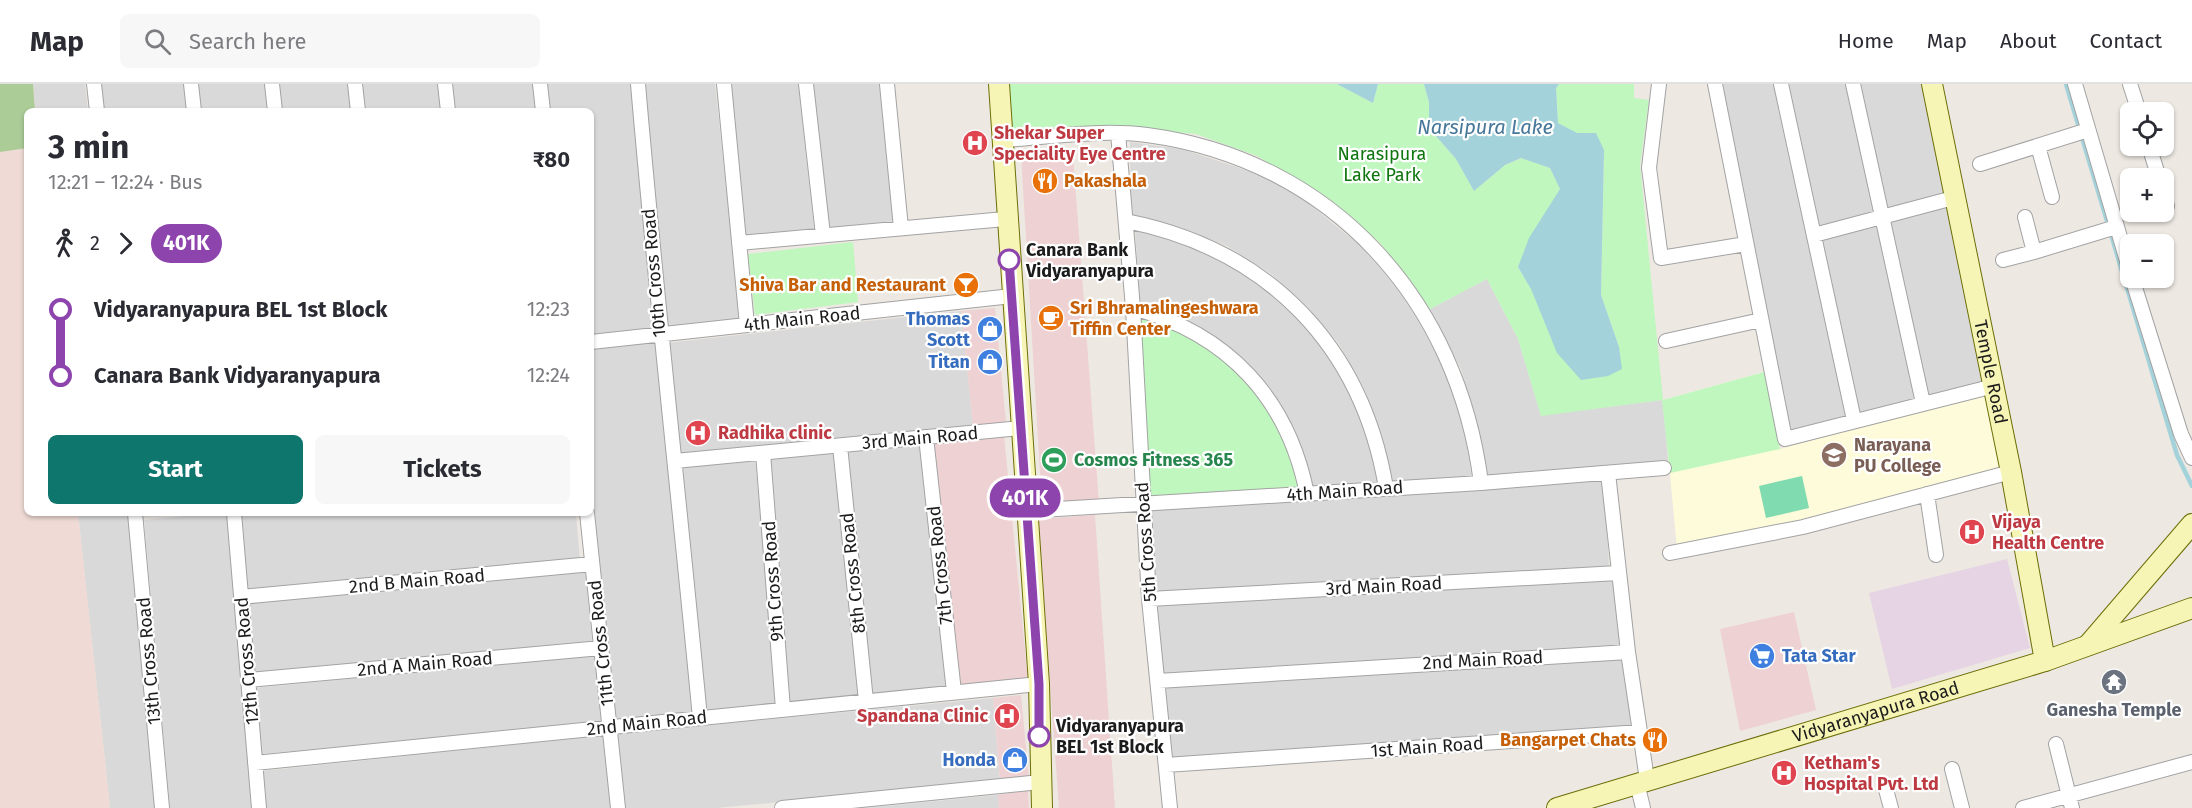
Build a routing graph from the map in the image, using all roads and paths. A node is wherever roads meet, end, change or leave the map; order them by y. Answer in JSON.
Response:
{"nodes":[{"id":1,"x":94,"y":84,"type":"edge"},
{"id":2,"x":191,"y":84,"type":"edge"},
{"id":3,"x":273,"y":84,"type":"edge"},
{"id":4,"x":356,"y":84,"type":"edge"},
{"id":5,"x":445,"y":84,"type":"edge"},
{"id":6,"x":540,"y":84,"type":"edge"},
{"id":7,"x":638,"y":84,"type":"edge"},
{"id":8,"x":724,"y":84,"type":"edge"},
{"id":9,"x":806,"y":84,"type":"edge"},
{"id":10,"x":887,"y":84,"type":"edge"},
{"id":11,"x":999,"y":84,"type":"edge"},
{"id":12,"x":1659,"y":84,"type":"edge"},
{"id":13,"x":1715,"y":84,"type":"edge"},
{"id":14,"x":1781,"y":84,"type":"edge"},
{"id":15,"x":1853,"y":84,"type":"edge"},
{"id":16,"x":1932,"y":84,"type":"edge"},
{"id":17,"x":2074,"y":84,"type":"edge"},
{"id":18,"x":2130,"y":84,"type":"edge"},
{"id":19,"x":2136,"y":102,"type":"edge"},
{"id":20,"x":97,"y":108,"type":"edge"},
{"id":21,"x":194,"y":108,"type":"edge"},
{"id":22,"x":275,"y":108,"type":"edge"},
{"id":23,"x":358,"y":108,"type":"edge"},
{"id":24,"x":448,"y":108,"type":"edge"},
{"id":25,"x":543,"y":108,"type":"edge"},
{"id":26,"x":2083,"y":132,"type":"junction"},
{"id":27,"x":1118,"y":133,"type":"junction"},
{"id":28,"x":1003,"y":140,"type":"junction"},
{"id":29,"x":2038,"y":146,"type":"junction"},
{"id":30,"x":1980,"y":164,"type":"dead end"},
{"id":31,"x":1957,"y":197,"type":"junction"},
{"id":32,"x":2052,"y":197,"type":"dead end"},
{"id":33,"x":2025,"y":216,"type":"dead end"},
{"id":34,"x":1880,"y":217,"type":"junction"},
{"id":35,"x":1005,"y":219,"type":"junction"},
{"id":36,"x":1126,"y":221,"type":"junction"},
{"id":37,"x":901,"y":228,"type":"junction"},
{"id":38,"x":2111,"y":228,"type":"junction"},
{"id":39,"x":823,"y":235,"type":"junction"},
{"id":40,"x":1814,"y":235,"type":"junction"},
{"id":41,"x":739,"y":243,"type":"junction"},
{"id":42,"x":1746,"y":244,"type":"junction"},
{"id":43,"x":2120,"y":248,"type":"edge"},
{"id":44,"x":2034,"y":252,"type":"junction"},
{"id":45,"x":2003,"y":260,"type":"dead end"},
{"id":46,"x":2135,"y":288,"type":"edge"},
{"id":47,"x":1012,"y":296,"type":"junction"},
{"id":48,"x":1133,"y":308,"type":"junction"},
{"id":49,"x":1761,"y":320,"type":"junction"},
{"id":50,"x":747,"y":325,"type":"junction"},
{"id":51,"x":659,"y":334,"type":"junction"},
{"id":52,"x":1666,"y":340,"type":"dead end"},
{"id":53,"x":594,"y":342,"type":"edge"},
{"id":54,"x":1994,"y":386,"type":"junction"},
{"id":55,"x":1923,"y":403,"type":"junction"},
{"id":56,"x":1854,"y":420,"type":"junction"},
{"id":57,"x":1021,"y":428,"type":"junction"},
{"id":58,"x":926,"y":437,"type":"junction"},
{"id":59,"x":840,"y":446,"type":"junction"},
{"id":60,"x":763,"y":453,"type":"junction"},
{"id":61,"x":2192,"y":458,"type":"edge"},
{"id":62,"x":675,"y":462,"type":"junction"},
{"id":63,"x":1665,"y":468,"type":"dead end"},
{"id":64,"x":2011,"y":472,"type":"junction"},
{"id":65,"x":1608,"y":473,"type":"junction"},
{"id":66,"x":1481,"y":483,"type":"junction"},
{"id":67,"x":1386,"y":488,"type":"junction"},
{"id":68,"x":1307,"y":494,"type":"junction"},
{"id":69,"x":1927,"y":494,"type":"junction"},
{"id":70,"x":1142,"y":506,"type":"junction"},
{"id":71,"x":1025,"y":511,"type":"junction"},
{"id":72,"x":135,"y":516,"type":"edge"},
{"id":73,"x":234,"y":516,"type":"edge"},
{"id":74,"x":586,"y":516,"type":"edge"},
{"id":75,"x":2192,"y":524,"type":"edge"},
{"id":76,"x":1670,"y":553,"type":"dead end"},
{"id":77,"x":1936,"y":555,"type":"dead end"},
{"id":78,"x":592,"y":564,"type":"junction"},
{"id":79,"x":1618,"y":573,"type":"junction"},
{"id":80,"x":241,"y":597,"type":"junction"},
{"id":81,"x":1149,"y":599,"type":"junction"},
{"id":82,"x":2192,"y":608,"type":"edge"},
{"id":83,"x":2086,"y":647,"type":"junction"},
{"id":84,"x":601,"y":648,"type":"junction"},
{"id":85,"x":1628,"y":652,"type":"junction"},
{"id":86,"x":2045,"y":662,"type":"junction"},
{"id":87,"x":248,"y":680,"type":"junction"},
{"id":88,"x":1158,"y":681,"type":"junction"},
{"id":89,"x":1039,"y":684,"type":"junction"},
{"id":90,"x":954,"y":692,"type":"junction"},
{"id":91,"x":866,"y":701,"type":"junction"},
{"id":92,"x":783,"y":710,"type":"junction"},
{"id":93,"x":700,"y":718,"type":"junction"},
{"id":94,"x":610,"y":727,"type":"junction"},
{"id":95,"x":1640,"y":732,"type":"junction"},
{"id":96,"x":2056,"y":744,"type":"dead end"},
{"id":97,"x":2192,"y":762,"type":"edge"},
{"id":98,"x":255,"y":763,"type":"junction"},
{"id":99,"x":1166,"y":765,"type":"junction"},
{"id":100,"x":1952,"y":769,"type":"dead end"},
{"id":101,"x":1642,"y":781,"type":"junction"},
{"id":102,"x":1040,"y":782,"type":"junction"},
{"id":103,"x":1885,"y":786,"type":"dead end"},
{"id":104,"x":2070,"y":802,"type":"edge"},
{"id":105,"x":162,"y":808,"type":"edge"},
{"id":106,"x":260,"y":808,"type":"edge"},
{"id":107,"x":618,"y":808,"type":"edge"},
{"id":108,"x":782,"y":808,"type":"edge"},
{"id":109,"x":1042,"y":808,"type":"edge"},
{"id":110,"x":1170,"y":808,"type":"edge"},
{"id":111,"x":1557,"y":808,"type":"edge"},
{"id":112,"x":1643,"y":808,"type":"edge"},
{"id":113,"x":1891,"y":808,"type":"edge"},
{"id":114,"x":1962,"y":808,"type":"edge"},
{"id":115,"x":2023,"y":808,"type":"edge"}],
"edges":[{"from":1,"to":20,"type":"street"},
{"from":2,"to":21,"type":"street"},
{"from":3,"to":22,"type":"street"},
{"from":4,"to":23,"type":"street"},
{"from":5,"to":24,"type":"street"},
{"from":6,"to":25,"type":"street"},
{"from":7,"to":51,"type":"street","name":"10th Cross Road"},
{"from":8,"to":41,"type":"street"},
{"from":9,"to":39,"type":"street"},
{"from":10,"to":37,"type":"street"},
{"from":11,"to":28,"type":"main road"},
{"from":12,"to":42,"type":"street"},
{"from":13,"to":42,"type":"street"},
{"from":14,"to":40,"type":"street"},
{"from":15,"to":34,"type":"street"},
{"from":16,"to":31,"type":"main road","name":"Temple Road"},
{"from":17,"to":26,"type":"street"},
{"from":18,"to":19,"type":"street"},
{"from":26,"to":29,"type":"street"},
{"from":26,"to":38,"type":"street"},
{"from":27,"to":28,"type":"street"},
{"from":27,"to":36,"type":"street","name":"5th Cross Road"},
{"from":27,"to":66,"type":"street"},
{"from":28,"to":35,"type":"main road"},
{"from":29,"to":30,"type":"street"},
{"from":29,"to":32,"type":"street"},
{"from":31,"to":34,"type":"street"},
{"from":31,"to":54,"type":"main road","name":"Temple Road"},
{"from":33,"to":44,"type":"street"},
{"from":34,"to":40,"type":"street"},
{"from":34,"to":55,"type":"street"},
{"from":35,"to":37,"type":"street"},
{"from":35,"to":47,"type":"main road"},
{"from":36,"to":48,"type":"street","name":"5th Cross Road"},
{"from":36,"to":67,"type":"street"},
{"from":37,"to":39,"type":"street"},
{"from":38,"to":43,"type":"street"},
{"from":38,"to":44,"type":"street"},
{"from":39,"to":41,"type":"street"},
{"from":40,"to":56,"type":"street"},
{"from":41,"to":50,"type":"street"},
{"from":42,"to":49,"type":"street"},
{"from":44,"to":45,"type":"street"},
{"from":46,"to":61,"type":"street"},
{"from":47,"to":50,"type":"street","name":"4th Main Road"},
{"from":47,"to":57,"type":"main road"},
{"from":48,"to":68,"type":"street"},
{"from":48,"to":70,"type":"street","name":"5th Cross Road"},
{"from":49,"to":52,"type":"street"},
{"from":49,"to":56,"type":"street"},
{"from":50,"to":51,"type":"street","name":"4th Main Road"},
{"from":51,"to":53,"type":"street","name":"4th Main Road"},
{"from":51,"to":62,"type":"street","name":"10th Cross Road"},
{"from":54,"to":55,"type":"street"},
{"from":54,"to":64,"type":"main road","name":"Temple Road"},
{"from":55,"to":56,"type":"street"},
{"from":57,"to":58,"type":"street","name":"3rd Main Road"},
{"from":57,"to":71,"type":"main road"},
{"from":58,"to":59,"type":"street","name":"3rd Main Road"},
{"from":58,"to":90,"type":"street","name":"7th Cross Road"},
{"from":59,"to":60,"type":"street","name":"3rd Main Road"},
{"from":59,"to":91,"type":"street","name":"8th Cross Road"},
{"from":60,"to":62,"type":"street","name":"3rd Main Road"},
{"from":60,"to":92,"type":"street","name":"9th Cross Road"},
{"from":62,"to":93,"type":"street","name":"10th Cross Road"},
{"from":63,"to":65,"type":"street","name":"4th Main Road"},
{"from":64,"to":69,"type":"street"},
{"from":64,"to":86,"type":"main road","name":"Temple Road"},
{"from":65,"to":66,"type":"street","name":"4th Main Road"},
{"from":65,"to":79,"type":"street"},
{"from":66,"to":67,"type":"street","name":"4th Main Road"},
{"from":67,"to":68,"type":"street","name":"4th Main Road"},
{"from":68,"to":70,"type":"street","name":"4th Main Road"},
{"from":69,"to":76,"type":"street"},
{"from":69,"to":77,"type":"street"},
{"from":70,"to":71,"type":"street","name":"4th Main Road"},
{"from":70,"to":81,"type":"street","name":"5th Cross Road"},
{"from":71,"to":89,"type":"main road"},
{"from":72,"to":105,"type":"street","name":"13th Cross Road"},
{"from":73,"to":80,"type":"street","name":"12th Cross Road"},
{"from":74,"to":78,"type":"street","name":"11th Cross Road"},
{"from":75,"to":83,"type":"main road"},
{"from":78,"to":80,"type":"street","name":"2nd B Main Road"},
{"from":78,"to":84,"type":"street","name":"11th Cross Road"},
{"from":79,"to":81,"type":"street","name":"3rd Main Road"},
{"from":79,"to":85,"type":"street"},
{"from":80,"to":87,"type":"street","name":"12th Cross Road"},
{"from":81,"to":88,"type":"street","name":"5th Cross Road"},
{"from":82,"to":83,"type":"main road","name":"Vidyaranyapura Road"},
{"from":83,"to":86,"type":"main road","name":"Vidyaranyapura Road"},
{"from":84,"to":87,"type":"street","name":"2nd A Main Road"},
{"from":84,"to":94,"type":"street","name":"11th Cross Road"},
{"from":85,"to":88,"type":"street","name":"2nd Main Road"},
{"from":85,"to":95,"type":"street"},
{"from":86,"to":101,"type":"main road","name":"Vidyaranyapura Road"},
{"from":87,"to":98,"type":"street","name":"12th Cross Road"},
{"from":88,"to":99,"type":"street","name":"5th Cross Road"},
{"from":89,"to":90,"type":"street","name":"2nd Main Road"},
{"from":89,"to":102,"type":"main road"},
{"from":90,"to":91,"type":"street","name":"2nd Main Road"},
{"from":91,"to":92,"type":"street","name":"2nd Main Road"},
{"from":92,"to":93,"type":"street","name":"2nd Main Road"},
{"from":93,"to":94,"type":"street","name":"2nd Main Road"},
{"from":94,"to":98,"type":"street","name":"2nd Main Road"},
{"from":94,"to":107,"type":"street","name":"11th Cross Road"},
{"from":95,"to":99,"type":"street","name":"1st Main Road"},
{"from":95,"to":101,"type":"street"},
{"from":96,"to":104,"type":"street"},
{"from":97,"to":104,"type":"street"},
{"from":98,"to":106,"type":"street","name":"12th Cross Road"},
{"from":99,"to":110,"type":"street","name":"5th Cross Road"},
{"from":100,"to":114,"type":"street"},
{"from":101,"to":111,"type":"main road","name":"Vidyaranyapura Road"},
{"from":101,"to":112,"type":"street"},
{"from":102,"to":108,"type":"street"},
{"from":102,"to":109,"type":"main road"},
{"from":103,"to":113,"type":"street"},
{"from":104,"to":115,"type":"street"}]}
